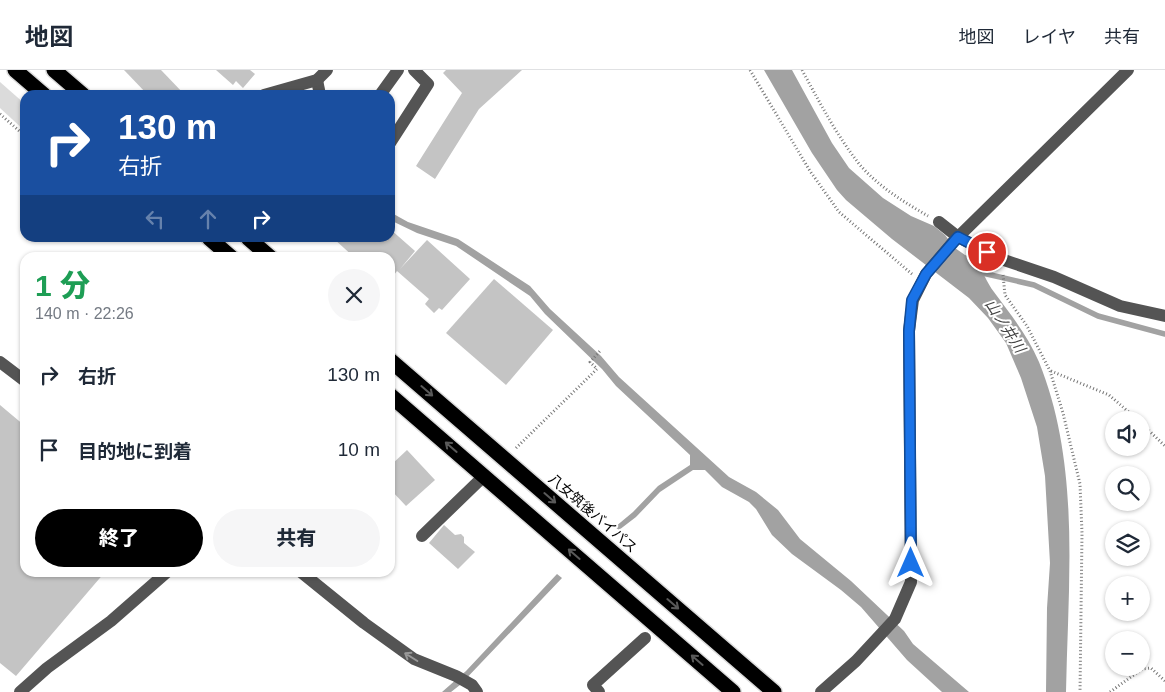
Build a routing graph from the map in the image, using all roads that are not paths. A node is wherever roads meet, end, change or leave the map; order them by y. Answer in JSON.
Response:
{"nodes":[{"id":1,"x":15,"y":70,"type":"edge"},
{"id":2,"x":54,"y":70,"type":"edge"},
{"id":3,"x":327,"y":70,"type":"edge"},
{"id":4,"x":398,"y":70,"type":"edge"},
{"id":5,"x":414,"y":70,"type":"edge"},
{"id":6,"x":1128,"y":70,"type":"edge"},
{"id":7,"x":317,"y":80,"type":"junction"},
{"id":8,"x":38,"y":90,"type":"edge"},
{"id":9,"x":77,"y":90,"type":"edge"},
{"id":10,"x":282,"y":90,"type":"edge"},
{"id":11,"x":319,"y":90,"type":"edge"},
{"id":12,"x":384,"y":90,"type":"edge"},
{"id":13,"x":395,"y":135,"type":"edge"},
{"id":14,"x":939,"y":222,"type":"road end"},
{"id":15,"x":956,"y":239,"type":"junction"},
{"id":16,"x":213,"y":242,"type":"edge"},
{"id":17,"x":253,"y":242,"type":"edge"},
{"id":18,"x":225,"y":252,"type":"edge"},
{"id":19,"x":264,"y":252,"type":"edge"},
{"id":20,"x":1165,"y":316,"type":"edge"},
{"id":21,"x":0,"y":362,"type":"edge"},
{"id":22,"x":395,"y":364,"type":"edge"},
{"id":23,"x":20,"y":377,"type":"edge"},
{"id":24,"x":395,"y":399,"type":"edge"},
{"id":25,"x":484,"y":476,"type":"junction"},
{"id":26,"x":422,"y":536,"type":"dead end"},
{"id":27,"x":161,"y":577,"type":"edge"},
{"id":28,"x":308,"y":577,"type":"edge"},
{"id":29,"x":645,"y":638,"type":"dead end"},
{"id":30,"x":20,"y":692,"type":"edge"},
{"id":31,"x":477,"y":692,"type":"edge"},
{"id":32,"x":599,"y":692,"type":"edge"},
{"id":33,"x":733,"y":692,"type":"edge"},
{"id":34,"x":774,"y":692,"type":"edge"},
{"id":35,"x":821,"y":692,"type":"edge"}],
"edges":[{"from":1,"to":8,"type":"highway"},
{"from":2,"to":9,"type":"highway"},
{"from":3,"to":7,"type":"street"},
{"from":4,"to":12,"type":"street"},
{"from":5,"to":13,"type":"street"},
{"from":6,"to":15,"type":"street"},
{"from":7,"to":10,"type":"street"},
{"from":7,"to":11,"type":"street"},
{"from":14,"to":15,"type":"street"},
{"from":15,"to":20,"type":"street"},
{"from":15,"to":35,"type":"street"},
{"from":16,"to":18,"type":"highway"},
{"from":17,"to":19,"type":"highway"},
{"from":21,"to":23,"type":"street"},
{"from":22,"to":34,"type":"highway","name":"八女筑後バイパス","one_way":true},
{"from":25,"to":24,"type":"highway","one_way":true},
{"from":25,"to":26,"type":"street"},
{"from":33,"to":25,"type":"highway","one_way":true},
{"from":27,"to":30,"type":"street"},
{"from":31,"to":28,"type":"street","one_way":true},
{"from":29,"to":32,"type":"street"}]}
